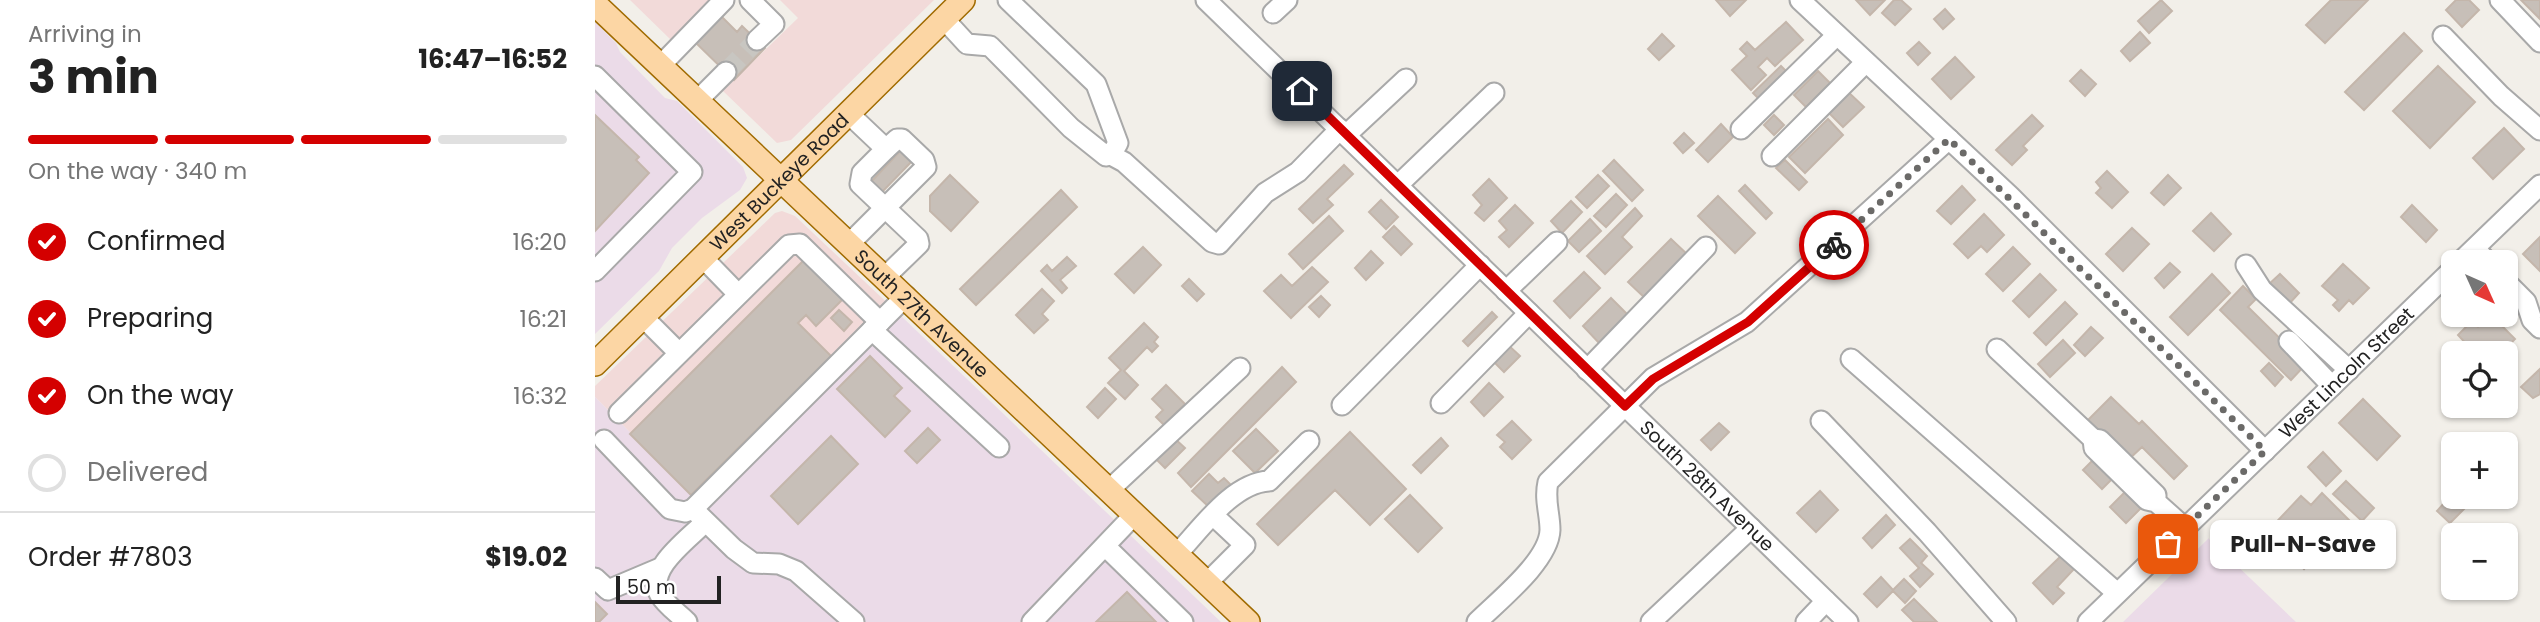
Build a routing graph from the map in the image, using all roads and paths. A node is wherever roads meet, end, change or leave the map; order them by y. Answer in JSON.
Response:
{"nodes":[{"id":1,"x":724,"y":0,"type":"edge"},
{"id":2,"x":750,"y":0,"type":"edge"},
{"id":3,"x":963,"y":0,"type":"edge"},
{"id":4,"x":1008,"y":0,"type":"edge"},
{"id":5,"x":1206,"y":0,"type":"edge"},
{"id":6,"x":1800,"y":0,"type":"edge"},
{"id":7,"x":2500,"y":0,"type":"edge"},
{"id":8,"x":595,"y":4,"type":"edge"},
{"id":9,"x":944,"y":19,"type":"junction"},
{"id":10,"x":1837,"y":35,"type":"junction"},
{"id":11,"x":2443,"y":36,"type":"dead end"},
{"id":12,"x":757,"y":40,"type":"tunnel mouth"},
{"id":13,"x":2540,"y":42,"type":"edge"},
{"id":14,"x":1866,"y":62,"type":"junction"},
{"id":15,"x":660,"y":65,"type":"junction"},
{"id":16,"x":726,"y":72,"type":"tunnel mouth"},
{"id":17,"x":595,"y":76,"type":"edge"},
{"id":18,"x":1406,"y":79,"type":"dead end"},
{"id":19,"x":1494,"y":93,"type":"dead end"},
{"id":20,"x":698,"y":100,"type":"junction"},
{"id":21,"x":848,"y":113,"type":"junction"},
{"id":22,"x":1741,"y":129,"type":"dead end"},
{"id":23,"x":2540,"y":130,"type":"edge"},
{"id":24,"x":1343,"y":132,"type":"junction"},
{"id":25,"x":1949,"y":139,"type":"junction"},
{"id":26,"x":886,"y":149,"type":"junction"},
{"id":27,"x":1111,"y":155,"type":"junction"},
{"id":28,"x":1772,"y":156,"type":"dead end"},
{"id":29,"x":782,"y":179,"type":"junction"},
{"id":30,"x":1398,"y":185,"type":"junction"},
{"id":31,"x":2540,"y":186,"type":"edge"},
{"id":32,"x":885,"y":208,"type":"junction"},
{"id":33,"x":1556,"y":242,"type":"dead end"},
{"id":34,"x":850,"y":243,"type":"junction"},
{"id":35,"x":1706,"y":247,"type":"dead end"},
{"id":36,"x":2481,"y":250,"type":"edge"},
{"id":37,"x":703,"y":258,"type":"junction"},
{"id":38,"x":1480,"y":265,"type":"junction"},
{"id":39,"x":2246,"y":265,"type":"dead end"},
{"id":40,"x":595,"y":271,"type":"edge"},
{"id":41,"x":885,"y":276,"type":"junction"},
{"id":42,"x":2441,"y":281,"type":"edge"},
{"id":43,"x":1506,"y":291,"type":"junction"},
{"id":44,"x":738,"y":294,"type":"junction"},
{"id":45,"x":2518,"y":294,"type":"edge"},
{"id":46,"x":906,"y":296,"type":"junction"},
{"id":47,"x":1529,"y":313,"type":"junction"},
{"id":48,"x":643,"y":317,"type":"junction"},
{"id":49,"x":876,"y":326,"type":"junction"},
{"id":50,"x":2540,"y":328,"type":"edge"},
{"id":51,"x":2289,"y":341,"type":"dead end"},
{"id":52,"x":1997,"y":349,"type":"dead end"},
{"id":53,"x":679,"y":353,"type":"junction"},
{"id":54,"x":1851,"y":359,"type":"dead end"},
{"id":55,"x":595,"y":365,"type":"edge"},
{"id":56,"x":1240,"y":369,"type":"dead end"},
{"id":57,"x":1587,"y":370,"type":"junction"},
{"id":58,"x":2349,"y":370,"type":"junction"},
{"id":59,"x":2332,"y":386,"type":"junction"},
{"id":60,"x":1441,"y":403,"type":"dead end"},
{"id":61,"x":1342,"y":405,"type":"dead end"},
{"id":62,"x":1625,"y":406,"type":"junction"},
{"id":63,"x":619,"y":413,"type":"dead end"},
{"id":64,"x":1821,"y":421,"type":"dead end"},
{"id":65,"x":604,"y":440,"type":"dead end"},
{"id":66,"x":1309,"y":441,"type":"dead end"},
{"id":67,"x":999,"y":447,"type":"dead end"},
{"id":68,"x":2265,"y":451,"type":"junction"},
{"id":69,"x":1109,"y":490,"type":"junction"},
{"id":70,"x":1135,"y":514,"type":"junction"},
{"id":71,"x":699,"y":516,"type":"junction"},
{"id":72,"x":1214,"y":516,"type":"junction"},
{"id":73,"x":1751,"y":528,"type":"junction"},
{"id":74,"x":2185,"y":528,"type":"junction"},
{"id":75,"x":1105,"y":546,"type":"junction"},
{"id":76,"x":1177,"y":554,"type":"junction"},
{"id":77,"x":660,"y":568,"type":"junction"},
{"id":78,"x":595,"y":578,"type":"edge"},
{"id":79,"x":1207,"y":583,"type":"junction"},
{"id":80,"x":2117,"y":593,"type":"junction"},
{"id":81,"x":1826,"y":601,"type":"junction"},
{"id":82,"x":687,"y":622,"type":"edge"},
{"id":83,"x":854,"y":622,"type":"edge"},
{"id":84,"x":1031,"y":622,"type":"edge"},
{"id":85,"x":1183,"y":622,"type":"edge"},
{"id":86,"x":1248,"y":622,"type":"edge"},
{"id":87,"x":1477,"y":622,"type":"edge"},
{"id":88,"x":1651,"y":622,"type":"edge"},
{"id":89,"x":1806,"y":622,"type":"edge"},
{"id":90,"x":1848,"y":622,"type":"edge"},
{"id":91,"x":2006,"y":622,"type":"edge"},
{"id":92,"x":2088,"y":622,"type":"edge"}],
"edges":[{"from":1,"to":15,"type":"street"},
{"from":2,"to":12,"type":"street"},
{"from":3,"to":9,"type":"main road","name":"West Buckeye Road"},
{"from":4,"to":27,"type":"street"},
{"from":5,"to":24,"type":"street","name":"South 28th Avenue"},
{"from":6,"to":10,"type":"street"},
{"from":7,"to":13,"type":"street"},
{"from":8,"to":15,"type":"main road","name":"South 27th Avenue"},
{"from":9,"to":21,"type":"main road","name":"West Buckeye Road"},
{"from":9,"to":27,"type":"street"},
{"from":10,"to":14,"type":"street"},
{"from":10,"to":22,"type":"street"},
{"from":11,"to":23,"type":"street"},
{"from":14,"to":25,"type":"street"},
{"from":14,"to":28,"type":"street"},
{"from":15,"to":20,"type":"main road","name":"South 27th Avenue"},
{"from":16,"to":20,"type":"street"},
{"from":17,"to":40,"type":"street"},
{"from":18,"to":24,"type":"street"},
{"from":19,"to":30,"type":"street"},
{"from":20,"to":29,"type":"main road","name":"South 27th Avenue"},
{"from":21,"to":26,"type":"street"},
{"from":21,"to":29,"type":"main road","name":"West Buckeye Road"},
{"from":24,"to":27,"type":"street"},
{"from":24,"to":30,"type":"street","name":"South 28th Avenue"},
{"from":25,"to":62,"type":"street"},
{"from":25,"to":68,"type":"street"},
{"from":26,"to":32,"type":"street"},
{"from":26,"to":32,"type":"street"},
{"from":29,"to":34,"type":"main road","name":"South 27th Avenue"},
{"from":29,"to":37,"type":"main road","name":"West Buckeye Road"},
{"from":30,"to":38,"type":"street","name":"South 28th Avenue"},
{"from":31,"to":36,"type":"street"},
{"from":32,"to":34,"type":"street"},
{"from":32,"to":41,"type":"street"},
{"from":33,"to":43,"type":"street"},
{"from":34,"to":41,"type":"main road","name":"South 27th Avenue"},
{"from":35,"to":57,"type":"street"},
{"from":37,"to":44,"type":"street"},
{"from":37,"to":48,"type":"main road","name":"West Buckeye Road"},
{"from":38,"to":43,"type":"street","name":"South 28th Avenue"},
{"from":38,"to":61,"type":"street"},
{"from":39,"to":58,"type":"street"},
{"from":41,"to":46,"type":"main road","name":"South 27th Avenue"},
{"from":42,"to":58,"type":"street","name":"West Lincoln Street"},
{"from":43,"to":47,"type":"street","name":"South 28th Avenue"},
{"from":44,"to":49,"type":"street"},
{"from":44,"to":53,"type":"street"},
{"from":45,"to":50,"type":"street"},
{"from":46,"to":49,"type":"street"},
{"from":46,"to":69,"type":"main road","name":"South 27th Avenue"},
{"from":47,"to":57,"type":"street","name":"South 28th Avenue"},
{"from":47,"to":60,"type":"street"},
{"from":48,"to":53,"type":"street"},
{"from":48,"to":55,"type":"main road","name":"West Buckeye Road"},
{"from":49,"to":67,"type":"street"},
{"from":49,"to":71,"type":"street"},
{"from":51,"to":59,"type":"street"},
{"from":52,"to":74,"type":"street"},
{"from":53,"to":63,"type":"street"},
{"from":54,"to":80,"type":"street"},
{"from":56,"to":69,"type":"street"},
{"from":57,"to":62,"type":"street","name":"South 28th Avenue"},
{"from":58,"to":59,"type":"street","name":"West Lincoln Street"},
{"from":59,"to":68,"type":"street","name":"West Lincoln Street"},
{"from":62,"to":73,"type":"street","name":"South 28th Avenue"},
{"from":62,"to":87,"type":"street"},
{"from":64,"to":91,"type":"street"},
{"from":65,"to":71,"type":"street"},
{"from":66,"to":72,"type":"street"},
{"from":68,"to":74,"type":"street","name":"West Lincoln Street"},
{"from":69,"to":70,"type":"main road","name":"South 27th Avenue"},
{"from":70,"to":75,"type":"street"},
{"from":70,"to":76,"type":"main road","name":"South 27th Avenue"},
{"from":71,"to":77,"type":"street"},
{"from":71,"to":83,"type":"street"},
{"from":72,"to":76,"type":"street"},
{"from":72,"to":79,"type":"street"},
{"from":73,"to":81,"type":"street","name":"South 28th Avenue"},
{"from":73,"to":88,"type":"street"},
{"from":74,"to":80,"type":"street","name":"West Lincoln Street"},
{"from":75,"to":84,"type":"street"},
{"from":75,"to":85,"type":"street"},
{"from":76,"to":79,"type":"main road","name":"South 27th Avenue"},
{"from":77,"to":78,"type":"street"},
{"from":77,"to":82,"type":"street"},
{"from":79,"to":86,"type":"main road","name":"South 27th Avenue"},
{"from":80,"to":92,"type":"street","name":"West Lincoln Street"},
{"from":81,"to":89,"type":"street"},
{"from":81,"to":90,"type":"street","name":"South 28th Avenue"}]}
